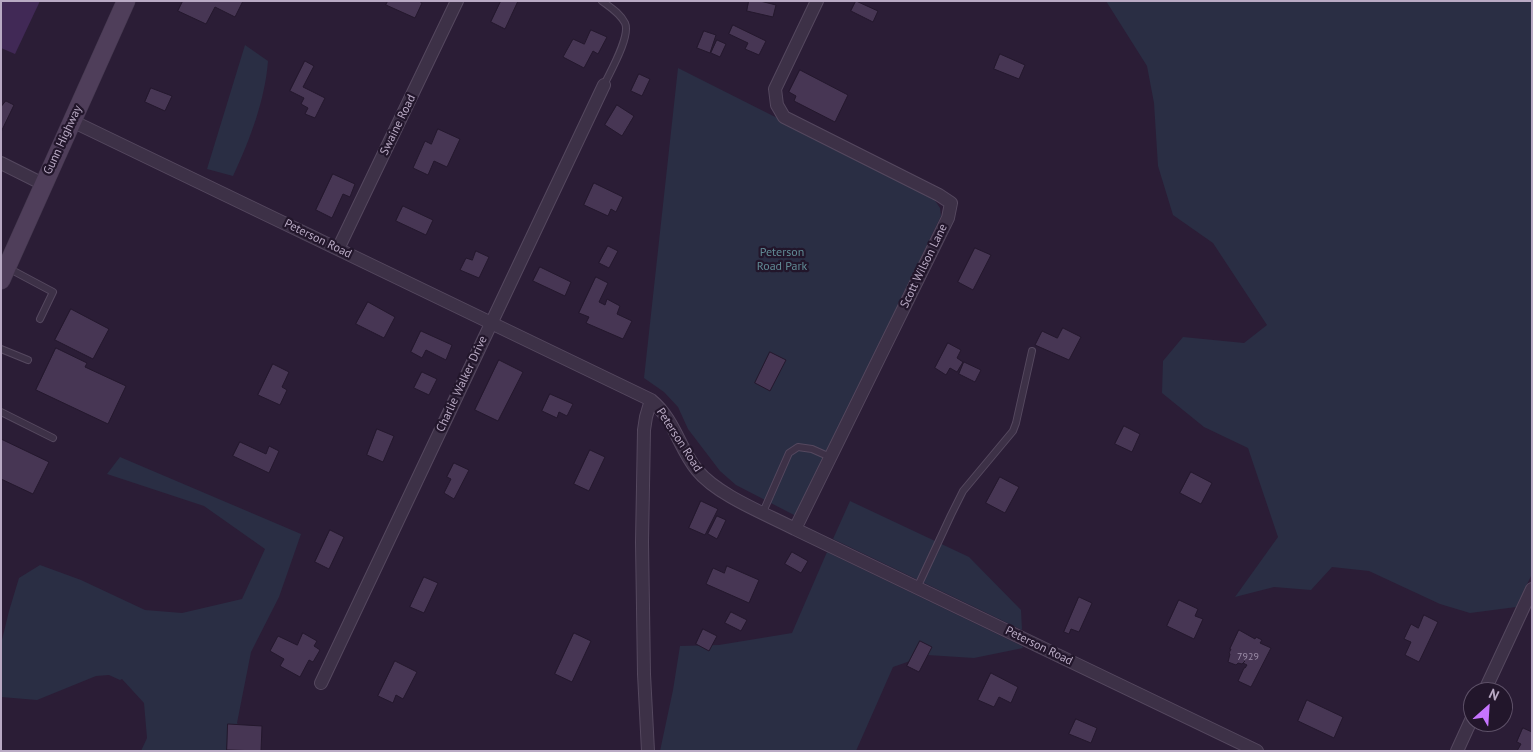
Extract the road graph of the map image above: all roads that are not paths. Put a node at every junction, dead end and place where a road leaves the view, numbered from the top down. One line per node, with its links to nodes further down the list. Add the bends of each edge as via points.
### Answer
1 (126, 1): 6 (main road, Gunn Highway)
2 (458, 1): 9 (street, Swaine Road)
3 (602, 1): 5 (lane, via 626,24 625,36)
4 (817, 1): 19 (street, Scott Wilson Lane, via 775,90 777,105 784,118 951,203 948,218)
5 (604, 85): 12 (street, Charlie Walker Drive)
6 (72, 121): 8 (main road, Gunn Highway); 9 (street, Peterson Road)
7 (1, 163): 8 (street)
8 (43, 184): 10 (main road, Gunn Highway)
9 (338, 249): 12 (street, Peterson Road)
10 (4, 274): 11 (lane, via 54,292)
11 (40, 319)
12 (491, 322): 16 (street, Peterson Road); 25 (street, Charlie Walker Drive)
13 (1, 349): 15 (lane)
14 (1032, 351): 22 (lane, via 1013,431 963,491)
15 (28, 360)
16 (651, 400): 20 (street, Peterson Road, via 665,414 705,479); 27 (street, via 644,430 642,542)
17 (1, 412): 18 (lane)
18 (53, 438)
19 (830, 457): 20 (lane, via 798,447 789,453); 21 (street, Scott Wilson Lane)
20 (763, 512): 21 (street, Peterson Road)
21 (795, 529): 22 (street, Peterson Road)
22 (917, 588): 28 (street, Peterson Road)
23 (1532, 589): 24 (street)
24 (1489, 682)
25 (321, 683)
26 (1466, 732): 29 (street)
27 (648, 751)
28 (1257, 751)
29 (1457, 751)

